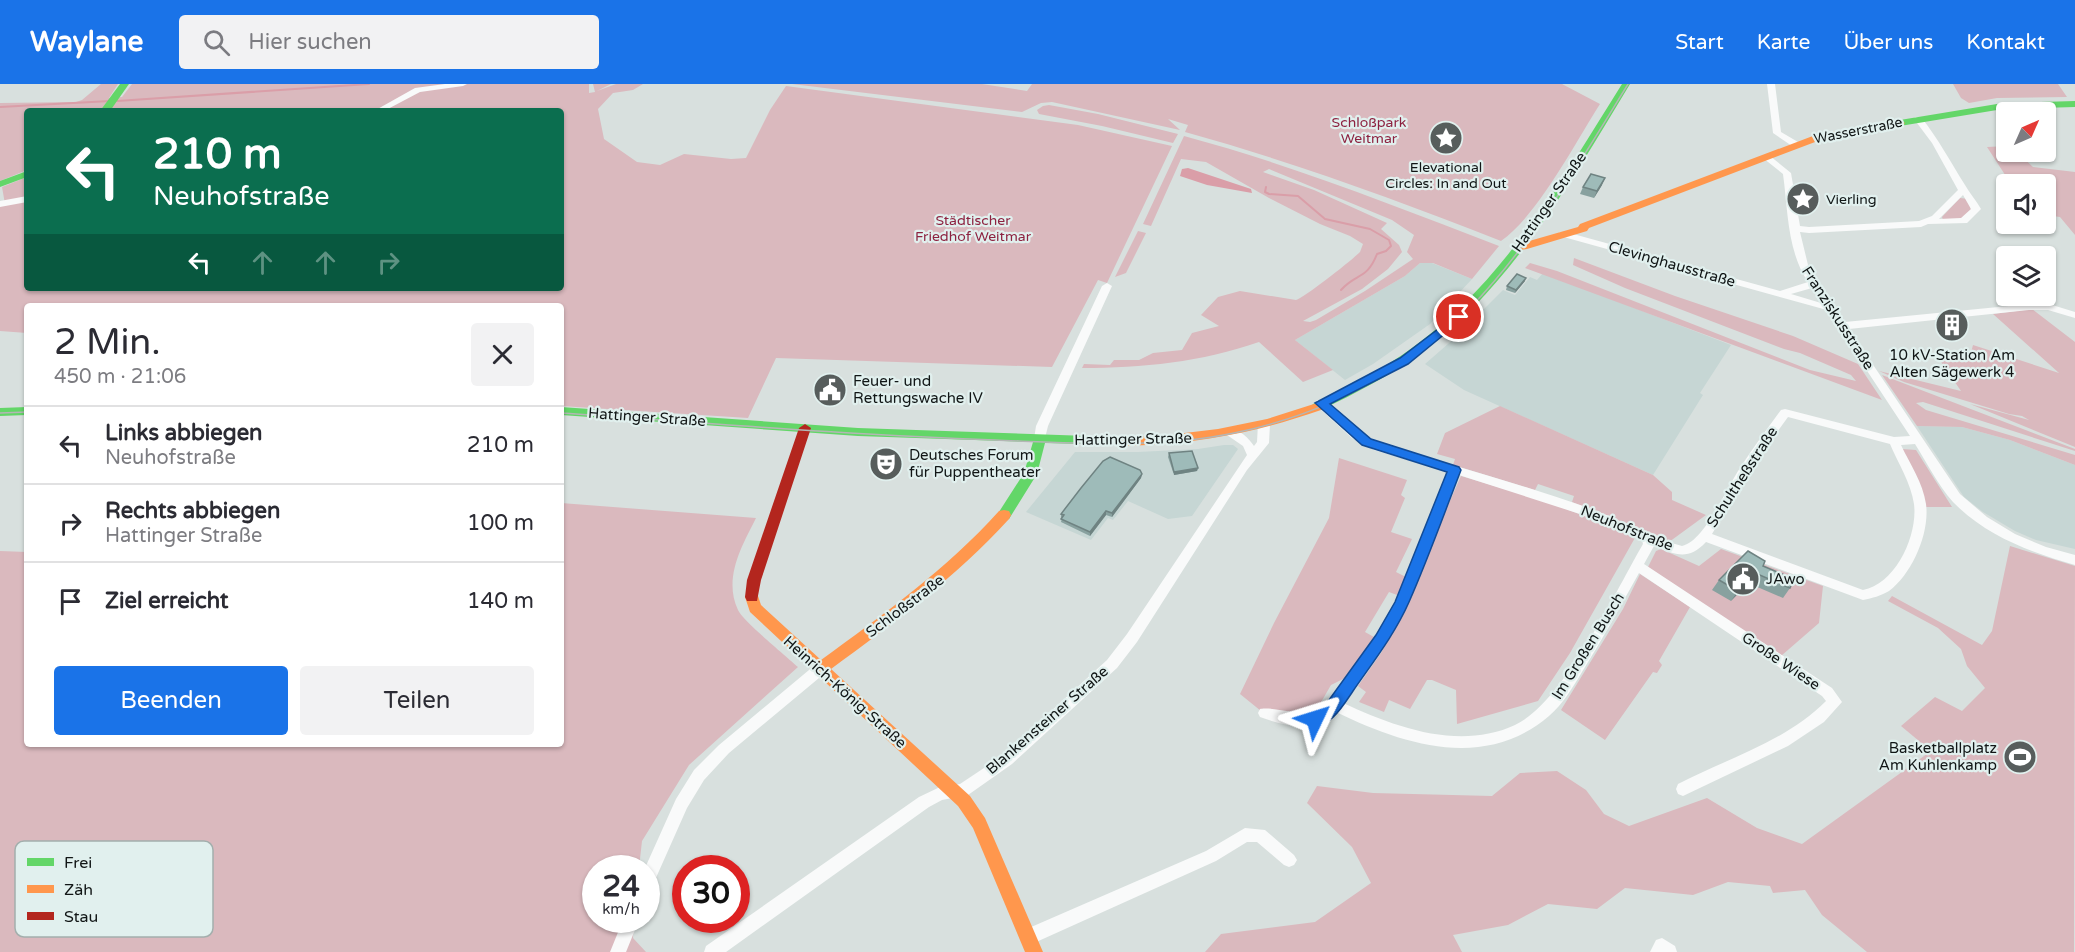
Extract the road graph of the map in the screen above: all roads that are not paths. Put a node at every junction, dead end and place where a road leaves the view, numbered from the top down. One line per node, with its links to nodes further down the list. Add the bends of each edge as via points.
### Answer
1 (125, 84): 6 (main road)
2 (463, 84): 7 (street, via 418,90)
3 (1626, 84): 16 (main road, Hattinger Straße)
4 (1771, 84): 9 (street, via 1777,133)
5 (2075, 104): 8 (main road, Wasserstraße, via 2002,106)
6 (107, 108)
7 (384, 108)
8 (1918, 119): 9 (main road, Wasserstraße); 12 (street)
9 (1795, 144): 10 (main road, Wasserstraße)
10 (1767, 158): 17 (main road, Wasserstraße); 18 (street, Franziskusstraße, via 1786,172)
11 (24, 177): 13 (main road)
12 (1963, 190): 15 (street); 15 (street, via 1976,209 1964,221)
13 (1, 196): 14 (street)
14 (24, 199)
15 (1930, 222): 18 (street)
16 (1537, 223): 17 (main road, Wasserstraße, via 1561,228); 19 (main road); 20 (main road, Hattinger Straße)
17 (1584, 226): 19 (main road, Wasserstraße)
18 (1794, 228): 21 (street, Franziskusstraße, via 1802,264)
19 (1563, 234): 20 (main road, Wasserstraße); 23 (street, Clevinghausstraße)
20 (1519, 247): 27 (main road, Hattinger Straße, via 1459,317 1420,350 1389,370)
21 (1814, 284): 23 (street); 24 (street, Franziskusstraße)
22 (1107, 286): 34 (street, Schloßstraße, via 1042,426)
23 (1781, 294): 24 (street, Clevinghausstraße)
24 (1829, 308): 26 (street, Franziskusstraße)
25 (2075, 315): 26 (street, via 2049,307 2029,307)
26 (1842, 326): 35 (street, Franziskusstraße)
27 (1321, 403): 31 (main road, Hattinger Straße); 38 (street, Neuhofstraße, via 1366,442)
28 (24, 411): 30 (main road)
29 (564, 411): 32 (main road, Hattinger Straße)
30 (0, 412)
31 (1264, 424): 33 (main road, Hattinger Straße); 37 (street, Blankensteiner Straße, via 1263,442)
32 (806, 428): 34 (main road, Hattinger Straße, via 954,438); 43 (main road, Heinrich-König-Straße, via 760,560 752,598 762,617)
33 (1231, 432): 34 (main road, Hattinger Straße, via 1163,440); 37 (street, via 1247,444)
34 (1040, 439): 43 (main road, Schloßstraße, via 1035,461 1018,496 987,537 926,591)
35 (1918, 440): 36 (street, Schultheßstraße); 41 (street, Franziskusstraße, via 1956,497 1981,521 2021,544)
36 (1894, 441): 39 (street, Schultheßstraße, via 1785,413); 39 (street, via 1921,508 1909,556 1879,593 1863,595)
37 (1252, 454): 47 (street, Blankensteiner Straße, via 1112,664 1007,759)
38 (1455, 470): 40 (street, Neuhofstraße, via 1573,506); 44 (street, via 1401,602 1381,639)
39 (1703, 536): 40 (street, Neuhofstraße, via 1686,551)
40 (1648, 539): 42 (street, Im Großen Busch)
41 (2075, 560)
42 (1636, 566): 44 (street, Im Großen Busch, via 1568,682 1544,712 1514,731 1472,742 1429,740 1388,729); 46 (street, Große Wiese, via 1817,686 1835,702 1785,740)
43 (820, 669): 47 (main road, Heinrich-König-Straße); 48 (street, Schloßstraße, via 724,749 699,775 681,804)
44 (1334, 705): 45 (street, via 1315,719)
45 (1265, 713)
46 (1683, 789)
47 (955, 792): 51 (main road, Heinrich-König-Straße, via 979,823); 53 (street, Blankensteiner Straße, via 924,802)
48 (659, 855)
49 (1289, 860): 51 (street, via 1260,835 1245,835 1212,856)
50 (626, 933): 52 (street)
51 (1028, 937): 54 (main road, Heinrich-König-Straße)
52 (618, 952)
53 (712, 952)
54 (1034, 952)
55 (1659, 952): 56 (street, via 1662,946)
56 (1669, 952)

